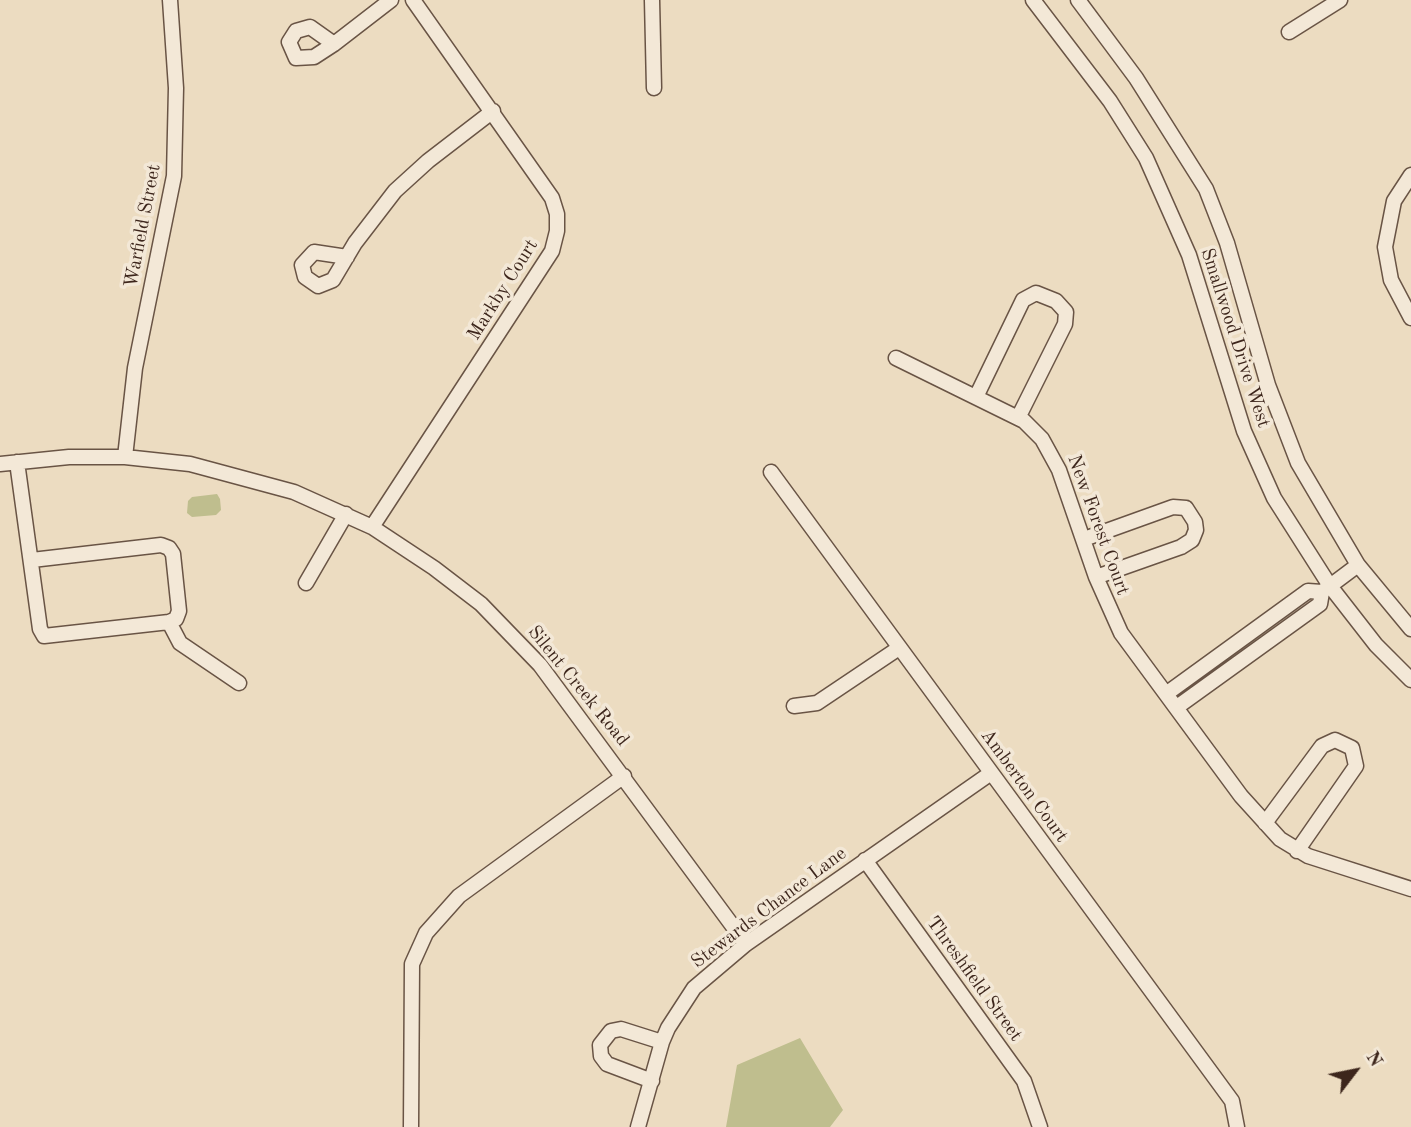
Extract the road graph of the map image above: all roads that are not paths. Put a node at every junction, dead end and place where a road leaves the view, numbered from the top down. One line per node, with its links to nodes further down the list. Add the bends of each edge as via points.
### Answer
1 (170, 0): 18 (street, Warfield Street, via 176,88 174,176 135,368)
2 (391, 0): 9 (street)
3 (412, 0): 11 (street, Markby Court)
4 (652, 0): 10 (street)
5 (1033, 0): 29 (street, Smallwood Drive West, via 1110,101 1146,158 1189,255 1244,431 1274,498)
6 (1078, 0): 26 (street, Smallwood Drive West, via 1136,78 1206,189 1283,428 1313,492)
7 (1340, 0): 8 (street)
8 (1289, 32)
9 (334, 44)
10 (654, 88)
11 (493, 111): 13 (street, via 395,191); 23 (street, Markby Court, via 552,198 557,214 552,251)
12 (1411, 175): 14 (street, via 1394,201 1385,247 1391,280)
13 (347, 257)
14 (1411, 318)
15 (896, 358): 16 (street, New Forest Court)
16 (976, 397): 17 (street, New Forest Court); 17 (street, via 1023,300 1036,293 1056,301 1066,312 1065,324)
17 (1018, 418): 24 (street, New Forest Court, via 1051,453)
18 (125, 457): 19 (street, Silent Creek Road); 22 (street, Silent Creek Road, via 190,464 254,479)
19 (17, 462): 20 (street, Silent Creek Road); 25 (street)
20 (0, 464)
21 (771, 472): 32 (street, Amberton Court)
22 (346, 514): 23 (street, Silent Creek Road); 28 (street)
23 (372, 527): 39 (street, Silent Creek Road, via 434,568 512,634)
24 (1084, 539): 27 (street, New Forest Court); 27 (street, via 1173,508 1186,508 1195,522 1192,540 1181,547)
25 (32, 560): 30 (street, via 44,636); 30 (street, via 161,545 169,548 179,611)
26 (1358, 565): 29 (street); 31 (street, Smallwood Drive West)
27 (1096, 577): 35 (street, New Forest Court, via 1121,633)
28 (306, 583)
29 (1326, 589): 33 (street, Smallwood Drive West); 35 (street, via 1308,591); 37 (street, via 1320,604)
30 (169, 622): 34 (street, via 180,643)
31 (1411, 629)
32 (899, 648): 36 (street, via 817,703); 38 (street, Amberton Court)
33 (1411, 680)
34 (239, 683)
35 (1166, 694): 37 (street, New Forest Court)
36 (794, 706)
37 (1177, 707): 40 (street, New Forest Court)
38 (991, 773): 42 (street, Stewards Chance Lane); 50 (street, Amberton Court, via 1232,1101)
39 (624, 776): 44 (street, Silent Creek Road); 47 (street, via 459,896 426,933 412,964)
40 (1265, 823): 41 (street, New Forest Court); 41 (street, via 1322,746 1335,740 1352,748 1356,766)
41 (1297, 851): 43 (street, New Forest Court)
42 (865, 860): 44 (street, Stewards Chance Lane); 49 (street, Threshfield Street, via 1024,1081)
43 (1411, 889)
44 (746, 944): 45 (street, Stewards Chance Lane, via 694,988)
45 (662, 1042): 46 (street, Stewards Chance Lane); 46 (street, via 621,1029 604,1037 600,1045 607,1064)
46 (652, 1081): 48 (street, Stewards Chance Lane)
47 (411, 1127)
48 (638, 1127)
49 (1040, 1127)
50 (1237, 1127)

